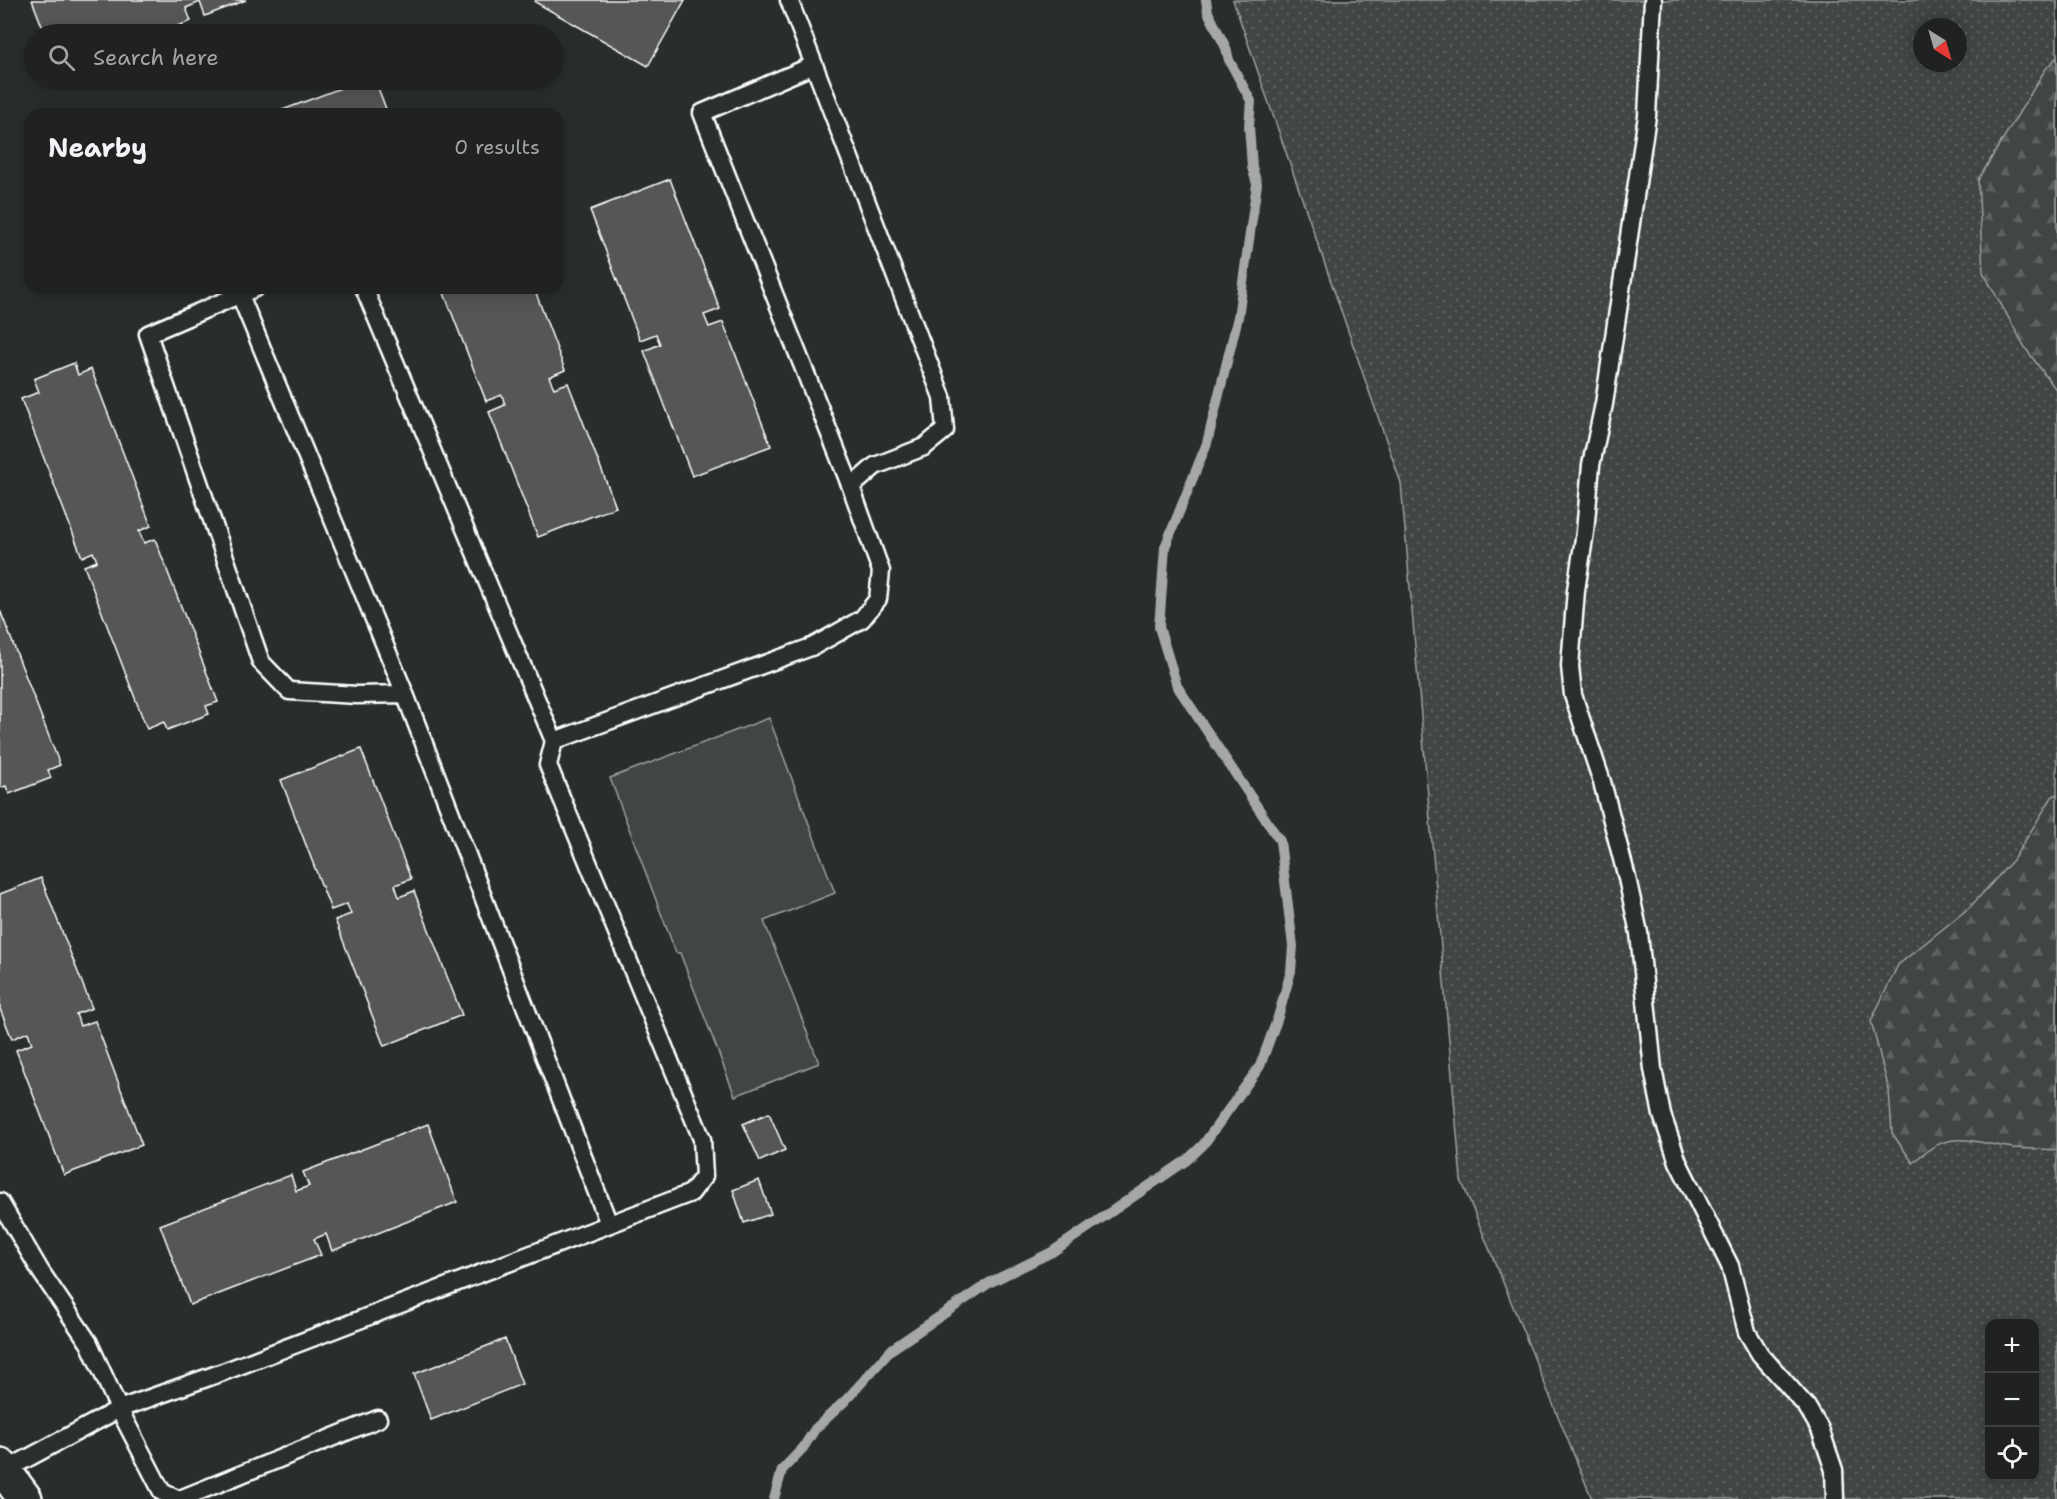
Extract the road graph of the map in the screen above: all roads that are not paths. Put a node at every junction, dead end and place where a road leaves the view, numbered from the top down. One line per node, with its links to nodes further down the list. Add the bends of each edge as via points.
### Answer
1 (789, 0): 3 (lane)
2 (1653, 0): 17 (lane, via 1647,116 1592,465 1576,590 1572,685 1602,782 1637,922 1653,1069 1662,1115 1678,1162 1730,1266 1747,1332 1820,1429 1834,1470)
3 (814, 64): 7 (lane, via 942,397 945,430 924,447 875,466); 7 (lane, via 702,113)
4 (241, 294): 8 (lane, via 148,334 261,662 289,691)
5 (249, 294): 8 (lane)
6 (367, 294): 9 (lane)
7 (851, 487): 9 (lane, via 881,571 878,599 862,619 814,646)
8 (405, 694): 11 (lane)
9 (554, 741): 11 (lane, via 548,765 702,1139 704,1176 691,1193)
10 (0, 1202): 12 (lane, via 89,1343)
11 (609, 1224): 12 (lane)
12 (119, 1409): 14 (lane); 16 (lane, via 162,1492)
13 (378, 1419): 16 (lane)
14 (2, 1468): 15 (street)
15 (25, 1499)
16 (179, 1499)
17 (1835, 1499)

